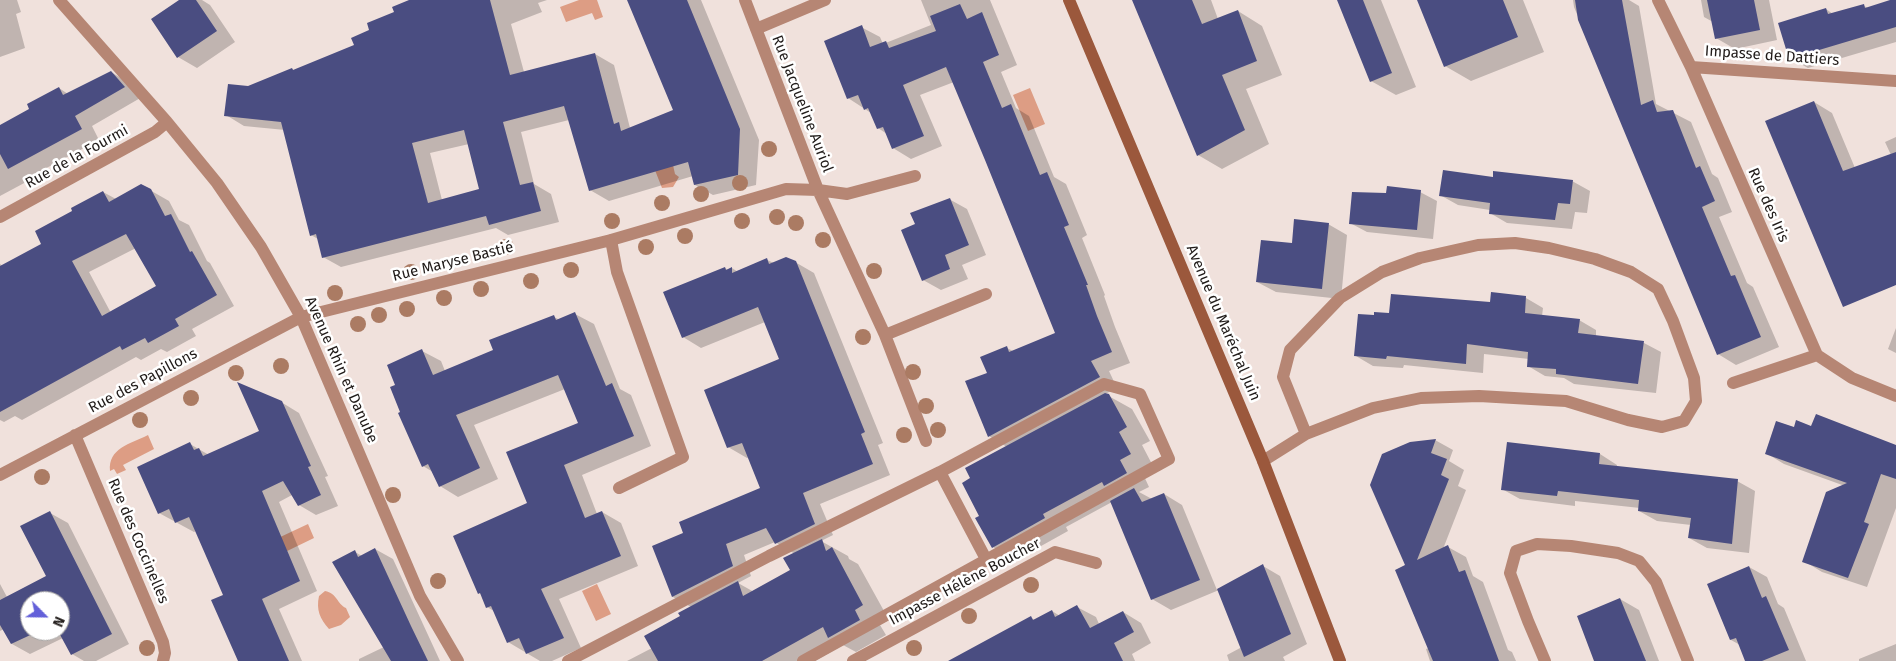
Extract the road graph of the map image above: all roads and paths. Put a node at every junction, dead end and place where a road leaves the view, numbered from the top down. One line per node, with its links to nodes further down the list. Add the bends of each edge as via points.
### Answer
1 (60, 0): 9 (street, Avenue Rhin et Danube)
2 (745, 0): 6 (street, Rue Jacqueline Auriol)
3 (825, 0): 6 (street, Rue Jacqueline Auriol)
4 (1069, 0): 23 (main road, Avenue du Maréchal Juin)
5 (1658, 0): 7 (street, Impasse de Dattiers)
6 (756, 29): 11 (street, Rue Jacqueline Auriol)
7 (1691, 67): 8 (street, Impasse de Dattiers); 17 (street, Rue des Iris)
8 (1896, 81)
9 (168, 122): 12 (street, Rue de la Fourmi); 15 (street, Avenue Rhin et Danube, via 217,183 261,247)
10 (915, 176): 11 (street, Rue Jacqueline Auriol, via 847,194)
11 (818, 190): 13 (street, Rue Maryse Bastié, via 786,189); 16 (street, Rue Jacqueline Auriol)
12 (0, 217)
13 (611, 240): 15 (street, Rue Maryse Bastié); 26 (street, via 617,272 683,457)
14 (986, 294): 16 (street)
15 (301, 316): 21 (street, Rue des Papillons); 30 (street, Avenue Rhin et Danube, via 420,596)
16 (884, 334): 22 (street, Rue Jacqueline Auriol)
17 (1817, 355): 18 (street); 19 (street, via 1852,378)
18 (1733, 383)
19 (1896, 396)
20 (1306, 434): 20 (street, via 1373,408 1421,398 1479,396 1566,401 1662,427 1684,421 1696,401 1694,378 1658,289 1631,272 1549,248 1515,243 1478,245 1420,258 1382,272 1340,298 1290,350 1283,377); 23 (street)
21 (75, 435): 25 (street, Rue des Papillons); 29 (street, Rue des Coccinelles, via 163,642)
22 (926, 441)
23 (1263, 461): 34 (main road, Avenue du Maréchal Juin)
24 (940, 472): 27 (street); 27 (street, via 1104,384 1140,394 1169,459); 31 (street, via 769,556)
25 (0, 475)
26 (619, 488)
27 (986, 561): 32 (street)
28 (1096, 563): 33 (street, Impasse Hélène Boucher, via 1055,552)
29 (163, 661)
30 (458, 661)
31 (568, 661)
32 (803, 661)
33 (853, 661)
34 (1340, 661)
35 (1545, 661): 36 (street, via 1510,573 1516,551 1537,544 1618,552 1639,561 1656,582)
36 (1688, 661)

